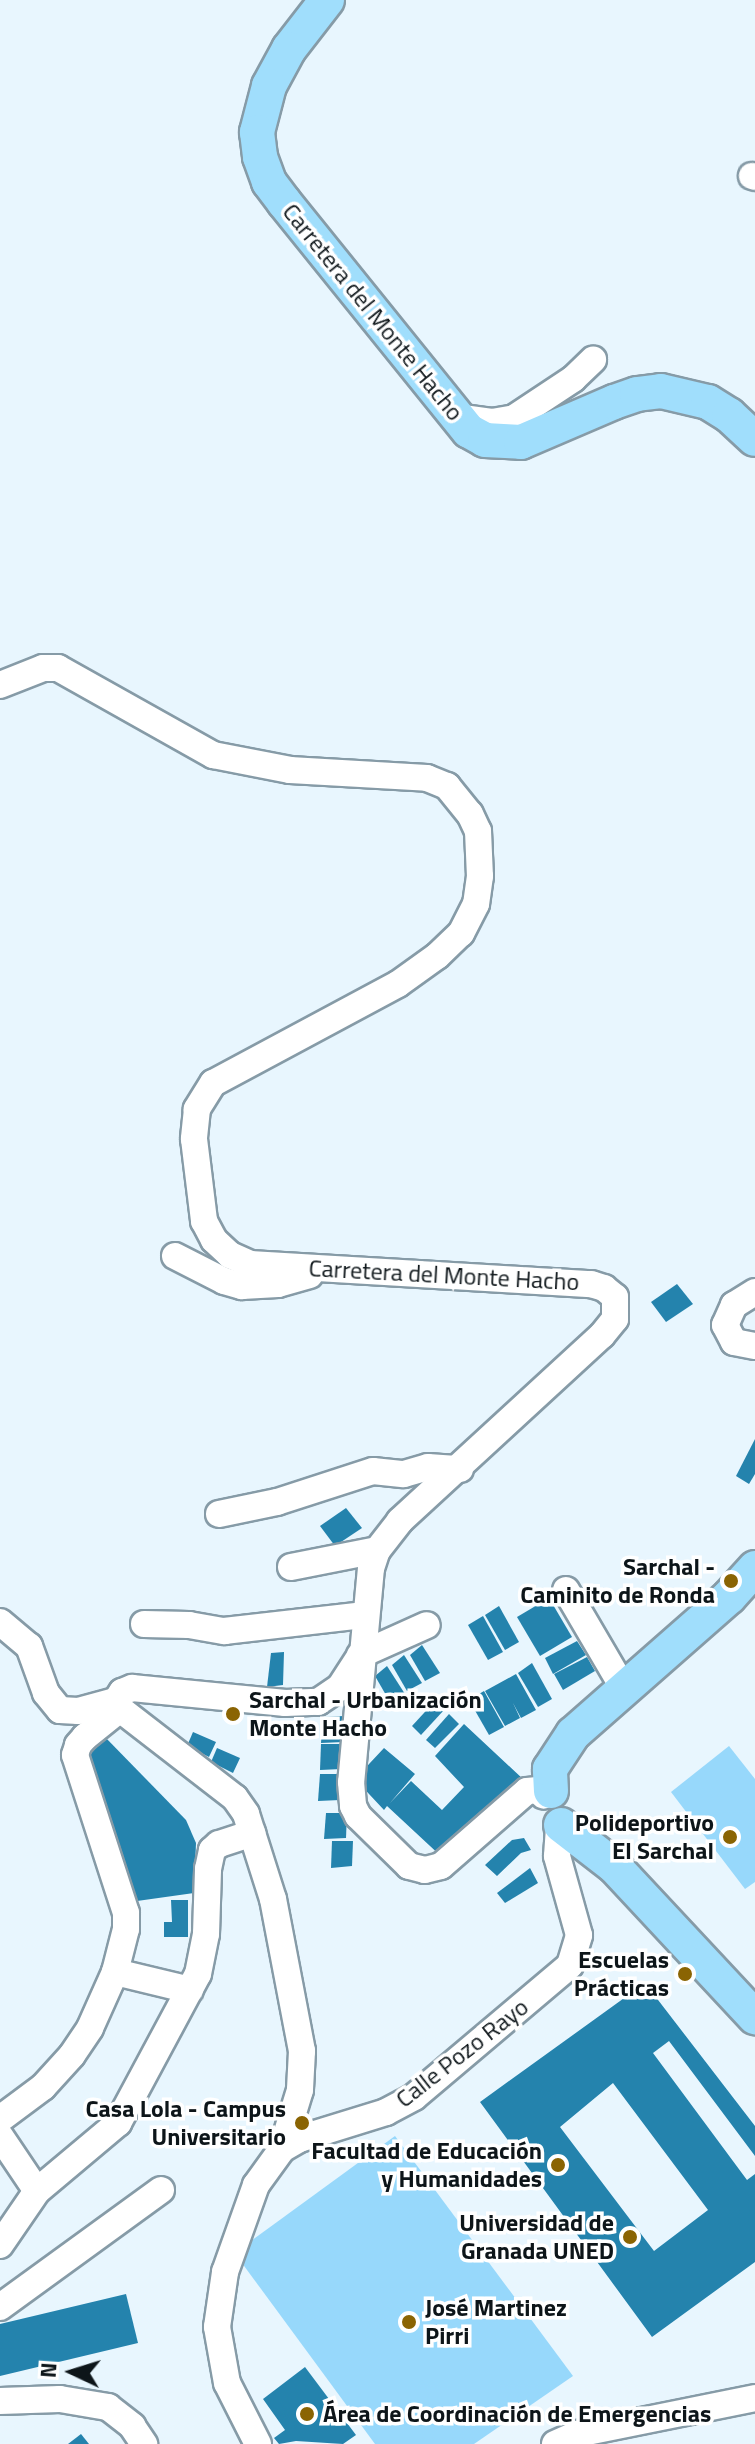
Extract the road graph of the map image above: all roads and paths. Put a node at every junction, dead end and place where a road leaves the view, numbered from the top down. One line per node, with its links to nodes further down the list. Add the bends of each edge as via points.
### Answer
1 (327, 0): 3 (main road, Carretera del Monte Hacho, via 289,49 269,86 257,132 260,157 284,202)
2 (593, 360): 3 (street, via 514,418 492,422)
3 (457, 417): 4 (main road, Carretera del Monte Hacho, via 485,440 521,442 614,402 661,391 708,402)
4 (755, 439)
5 (0, 685): 7 (street, Carretera del Monte Hacho, via 43,668 65,670 213,755 290,770 427,778 447,786 470,814 478,831 480,876 476,904 461,933 398,984 213,1083 197,1109 199,1200 214,1240 250,1264)
6 (175, 1256): 7 (street, via 242,1286 278,1284)
7 (329, 1269): 10 (street, Carretera del Monte Hacho, via 591,1284 615,1297 615,1319 602,1335)
8 (755, 1292): 9 (street, via 734,1305 725,1325 734,1342)
9 (755, 1346)
10 (460, 1469): 11 (street, via 373,1471 277,1502); 12 (street, Carretera del Monte Hacho, via 400,1521)
11 (219, 1514)
12 (377, 1550): 13 (street); 16 (street, Carretera del Monte Hacho)
13 (291, 1567)
14 (754, 1569): 21 (main road, via 729,1597)
15 (566, 1590): 21 (street)
16 (365, 1615): 18 (street, via 224,1631); 20 (street, Carretera del Monte Hacho)
17 (0, 1622): 23 (street, via 29,1646 52,1705 69,1712)
18 (144, 1624)
19 (427, 1625): 20 (street)
20 (360, 1655): 22 (street, Carretera del Monte Hacho, via 340,1687); 24 (street)
21 (623, 1687): 25 (main road, via 584,1724)
22 (325, 1699): 23 (street, via 285,1703 132,1688 122,1692); 24 (street, via 350,1702)
23 (118, 1705): 26 (street, via 235,1798); 27 (street, via 78,1745 75,1755 126,1913)
24 (356, 1713): 25 (street, via 353,1806 409,1866 441,1866 527,1791 538,1790)
25 (560, 1806): 29 (main road); 32 (street, Calle Pozo Rayo, via 559,1865 579,1935 570,1965 401,2105 316,2132)
26 (252, 1833): 28 (street, via 219,1844 208,1859 206,1934); 32 (street, via 273,1899 302,2051 300,2090)
27 (115, 1972): 28 (street); 30 (street, via 72,2055 43,2087)
28 (190, 1990): 34 (street, via 118,2123)
29 (755, 2017)
30 (0, 2119)
31 (0, 2136): 34 (street)
32 (282, 2149): 41 (street, Calle Pozo Rayo, via 247,2205 225,2272 217,2327 227,2383)
33 (161, 2190): 36 (street)
34 (37, 2191): 35 (street)
35 (0, 2245)
36 (0, 2307)
37 (755, 2398): 39 (street)
38 (0, 2401): 40 (street, via 60,2399 108,2407)
39 (569, 2441)
40 (144, 2444)
41 (258, 2444)

